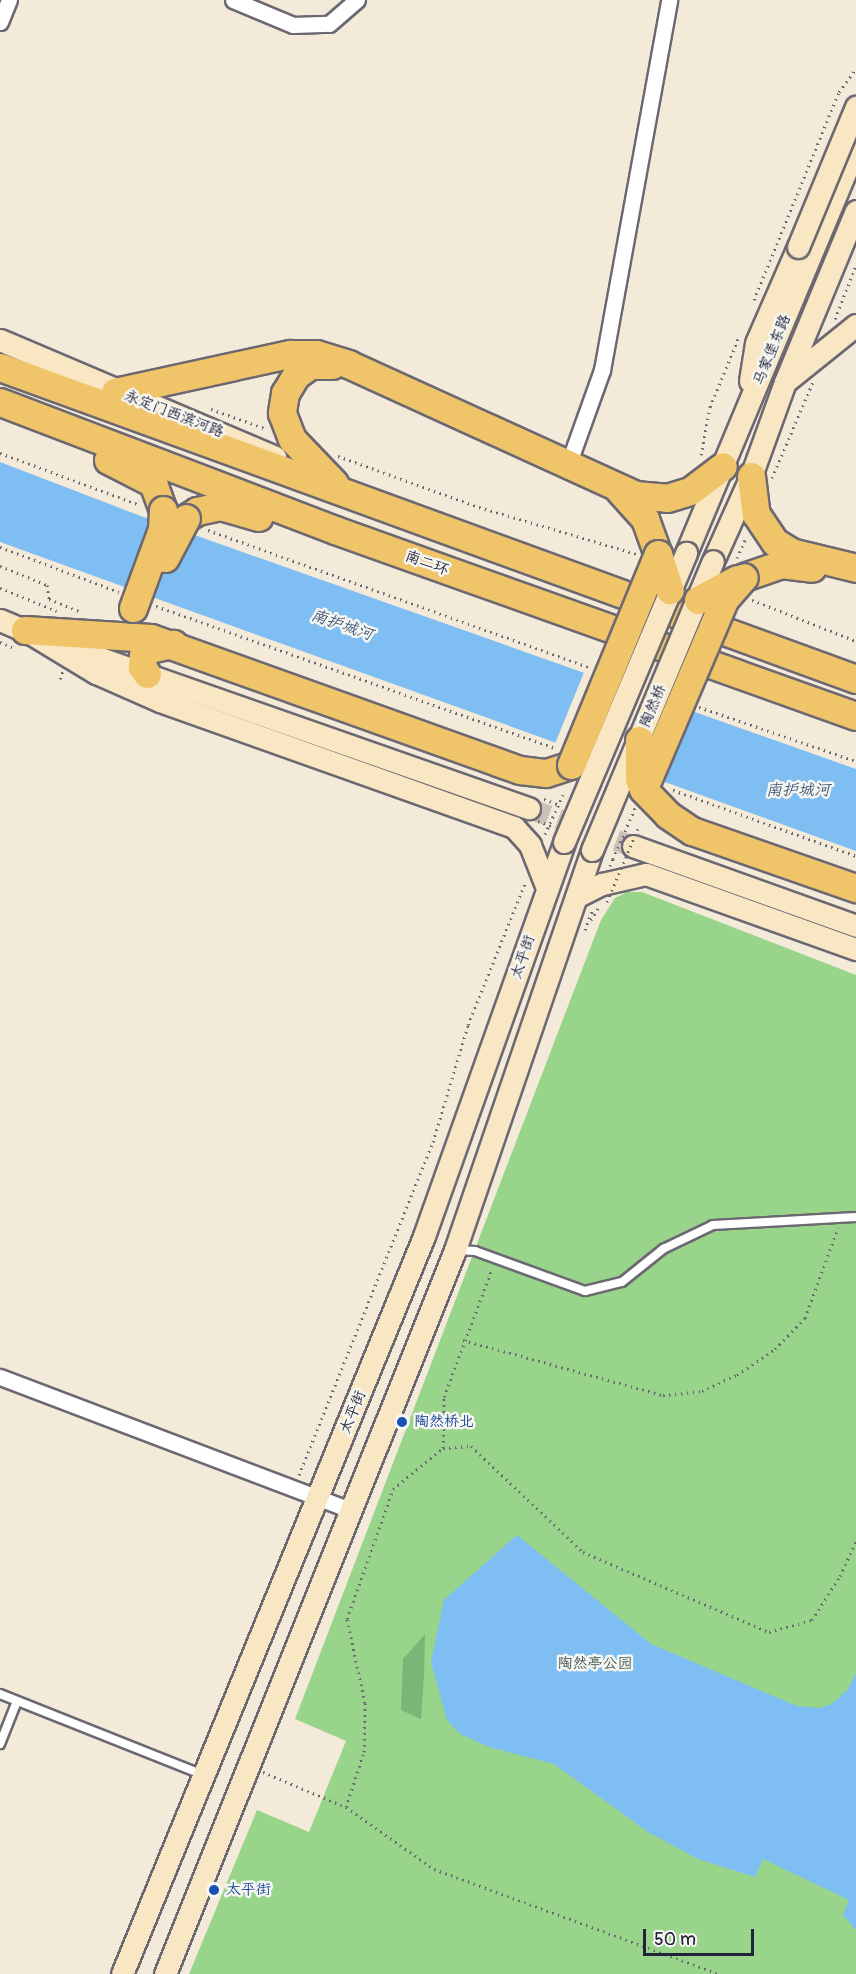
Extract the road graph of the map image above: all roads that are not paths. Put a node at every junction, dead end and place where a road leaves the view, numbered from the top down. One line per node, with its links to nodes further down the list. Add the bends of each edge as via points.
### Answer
1 (9, 0): 5 (street)
2 (233, 0): 3 (street, via 292,25 328,24)
3 (357, 0)
4 (669, 0): 18 (street, via 602,370)
5 (0, 22)
6 (856, 107): 17 (main road, bridge, via 756,343)
7 (856, 147): 17 (main road, 马家堡东路)
8 (856, 211): 13 (main road, 马家堡东路)
9 (856, 325): 13 (main road)
10 (0, 340): 14 (main road, 永定门西滨河路)
11 (348, 364): 14 (highway, via 316,354 290,354); 18 (highway); 22 (highway, via 310,365 296,375 285,393 282,413 292,439)
12 (0, 367): 22 (highway)
13 (785, 382): 20 (main road, 马家堡东路)
14 (115, 392): 22 (main road, 永定门西滨河路, via 247,442)
15 (0, 402): 16 (highway, 南二环)
16 (28, 412): 23 (highway, via 61,442 128,468 153,483); 24 (highway, 南二环)
17 (745, 416): 19 (main road, 马家堡东路)
18 (568, 465): 21 (highway)
19 (723, 466): 21 (highway, via 694,489 667,498); 25 (main road, 马家堡东路)
20 (761, 480): 27 (main road, 马家堡东路); 28 (highway, via 756,514 775,542 791,552)
21 (619, 490): 26 (highway, via 645,519)
22 (346, 493): 40 (highway)
23 (172, 515): 24 (highway, via 220,506 293,529); 33 (highway, bridge, via 175,534)
24 (335, 530): 41 (highway, 南二环)
25 (686, 553): 31 (main road, 陶然桥, bridge)
26 (648, 555): 31 (highway, bridge); 44 (highway, bridge)
27 (713, 561): 32 (main road, 陶然桥, bridge)
28 (856, 568)
29 (743, 578): 30 (highway, via 781,564); 32 (highway, bridge); 45 (highway, bridge, via 724,600)
30 (856, 579)
31 (670, 590): 43 (main road, 陶然桥, bridge)
32 (698, 600): 42 (main road, 陶然桥, bridge)
33 (140, 605): 36 (highway, via 113,628); 37 (highway); 38 (highway, via 157,633)
34 (0, 620): 35 (main road)
35 (25, 630): 36 (highway); 50 (main road, via 96,673 160,701 514,827 530,845)
36 (88, 635): 37 (highway); 39 (main road)
37 (123, 638): 38 (highway, via 151,638)
38 (172, 644): 39 (highway, via 148,649 143,655 142,667); 44 (highway, via 520,770 546,773)
39 (147, 675): 46 (main road)
40 (856, 680)
41 (856, 716)
42 (639, 740): 45 (highway, bridge, via 639,779); 49 (main road, 陶然桥, bridge)
43 (602, 747): 44 (highway); 48 (main road, 陶然桥, bridge)
44 (565, 757)
45 (656, 789): 51 (highway, bridge, via 668,815 692,831)
46 (529, 808)
47 (636, 836): 53 (main road)
48 (564, 842): 50 (main road, 太平街)
49 (592, 850): 52 (main road, 太平街)
50 (547, 888): 58 (main road, 太平街, via 424,1236)
51 (856, 888)
52 (576, 897): 54 (main road, via 602,884 646,874); 56 (main road, 太平街)
53 (856, 926)
54 (856, 949)
55 (856, 1217): 56 (lane, via 713,1225 663,1248 622,1282 585,1291 496,1259)
56 (455, 1250): 59 (main road, 太平街)
57 (0, 1377): 58 (street)
58 (319, 1497): 59 (street); 63 (main road, 太平街)
59 (351, 1510): 65 (main road, 太平街)
60 (0, 1694): 61 (lane)
61 (17, 1701): 62 (lane); 63 (lane)
62 (0, 1744)
63 (202, 1775): 64 (main road, 太平街)
64 (122, 1974)
65 (165, 1974)

